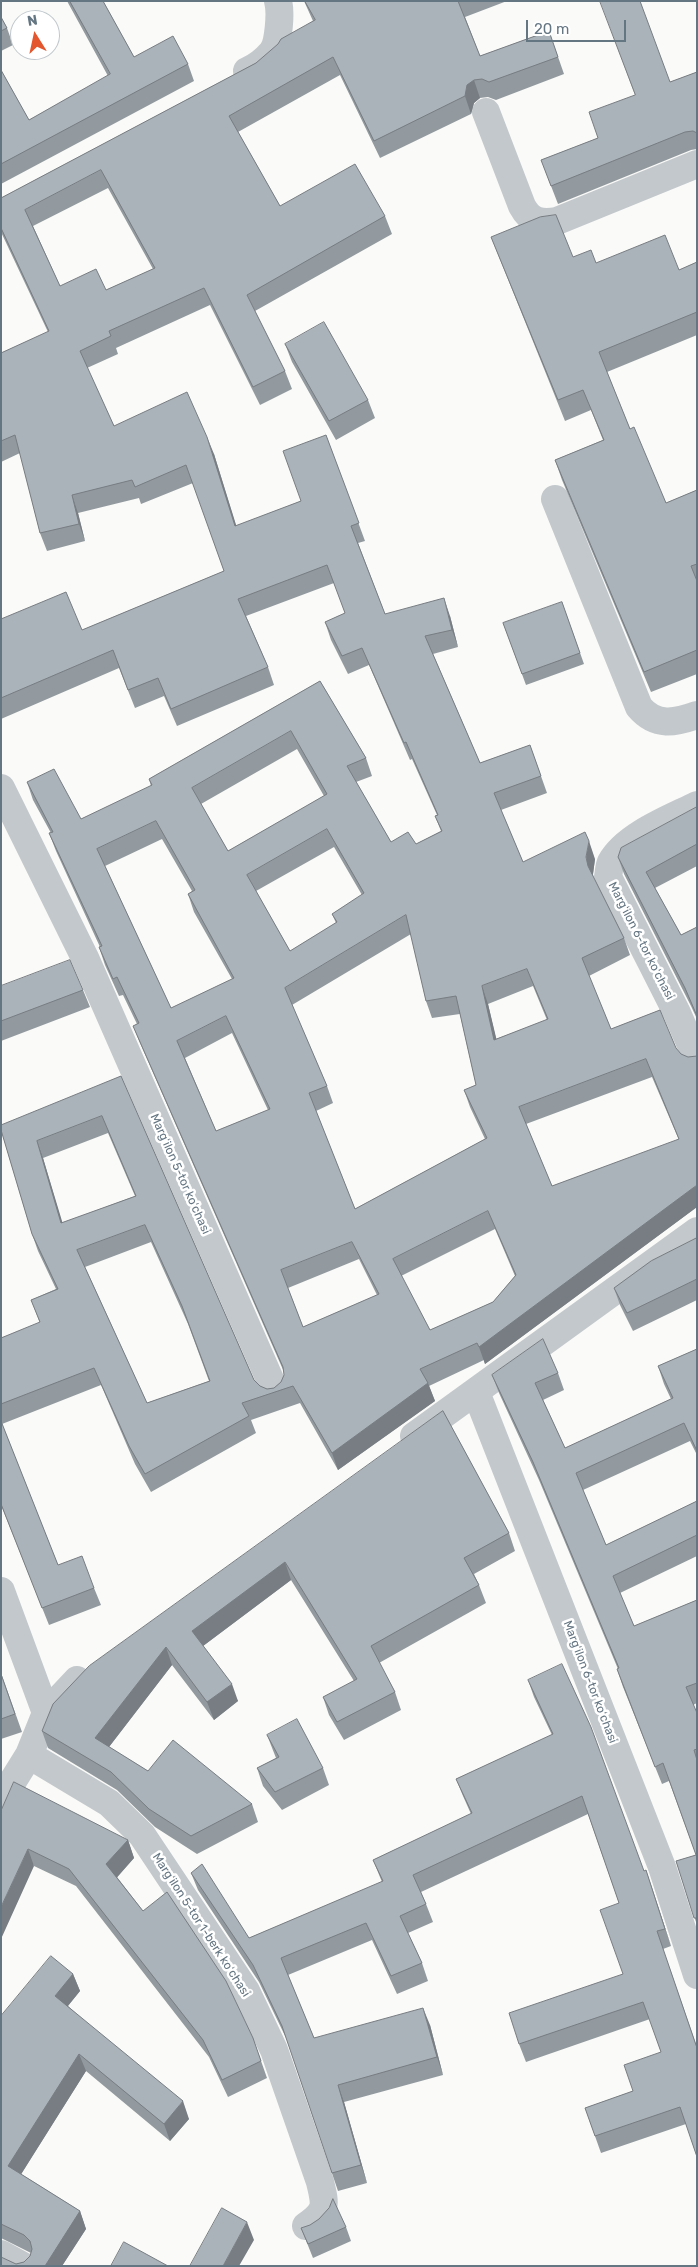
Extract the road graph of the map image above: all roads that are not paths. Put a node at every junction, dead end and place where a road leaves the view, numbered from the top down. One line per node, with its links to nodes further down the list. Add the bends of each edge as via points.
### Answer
1 (278, 1): 2 (street, via 280,9 274,50 255,67)
2 (229, 81)
3 (486, 112): 4 (street, via 522,206 527,215 539,222 557,221)
4 (697, 164)
5 (555, 499): 6 (street, via 639,708 661,722)
6 (697, 715)
7 (1, 788): 9 (street, Margʻilon 5-tor koʻchasi)
8 (697, 805): 11 (street, Margʻilon 6-tor koʻchasi, via 643,833 622,848 611,862 608,877)
9 (85, 958): 10 (street); 13 (street, Margʻilon 5-tor koʻchasi)
10 (57, 968)
11 (697, 1059)
12 (697, 1231): 14 (street)
13 (275, 1391)
14 (476, 1392): 15 (street); 21 (street, Margʻilon 6-tor koʻchasi, via 662,1867)
15 (396, 1449)
16 (1, 1591): 18 (street)
17 (93, 1666): 18 (street)
18 (46, 1713): 19 (street)
19 (29, 1755): 20 (street); 22 (street, Margʻilon 5-tor 1-berk koʻchasi, via 109,1803 142,1835 246,1991 274,2050 320,2182 325,2202 318,2218)
20 (1, 1800)
21 (697, 1975)
22 (306, 2226)
23 (1, 2254): 24 (street)
24 (23, 2266)

